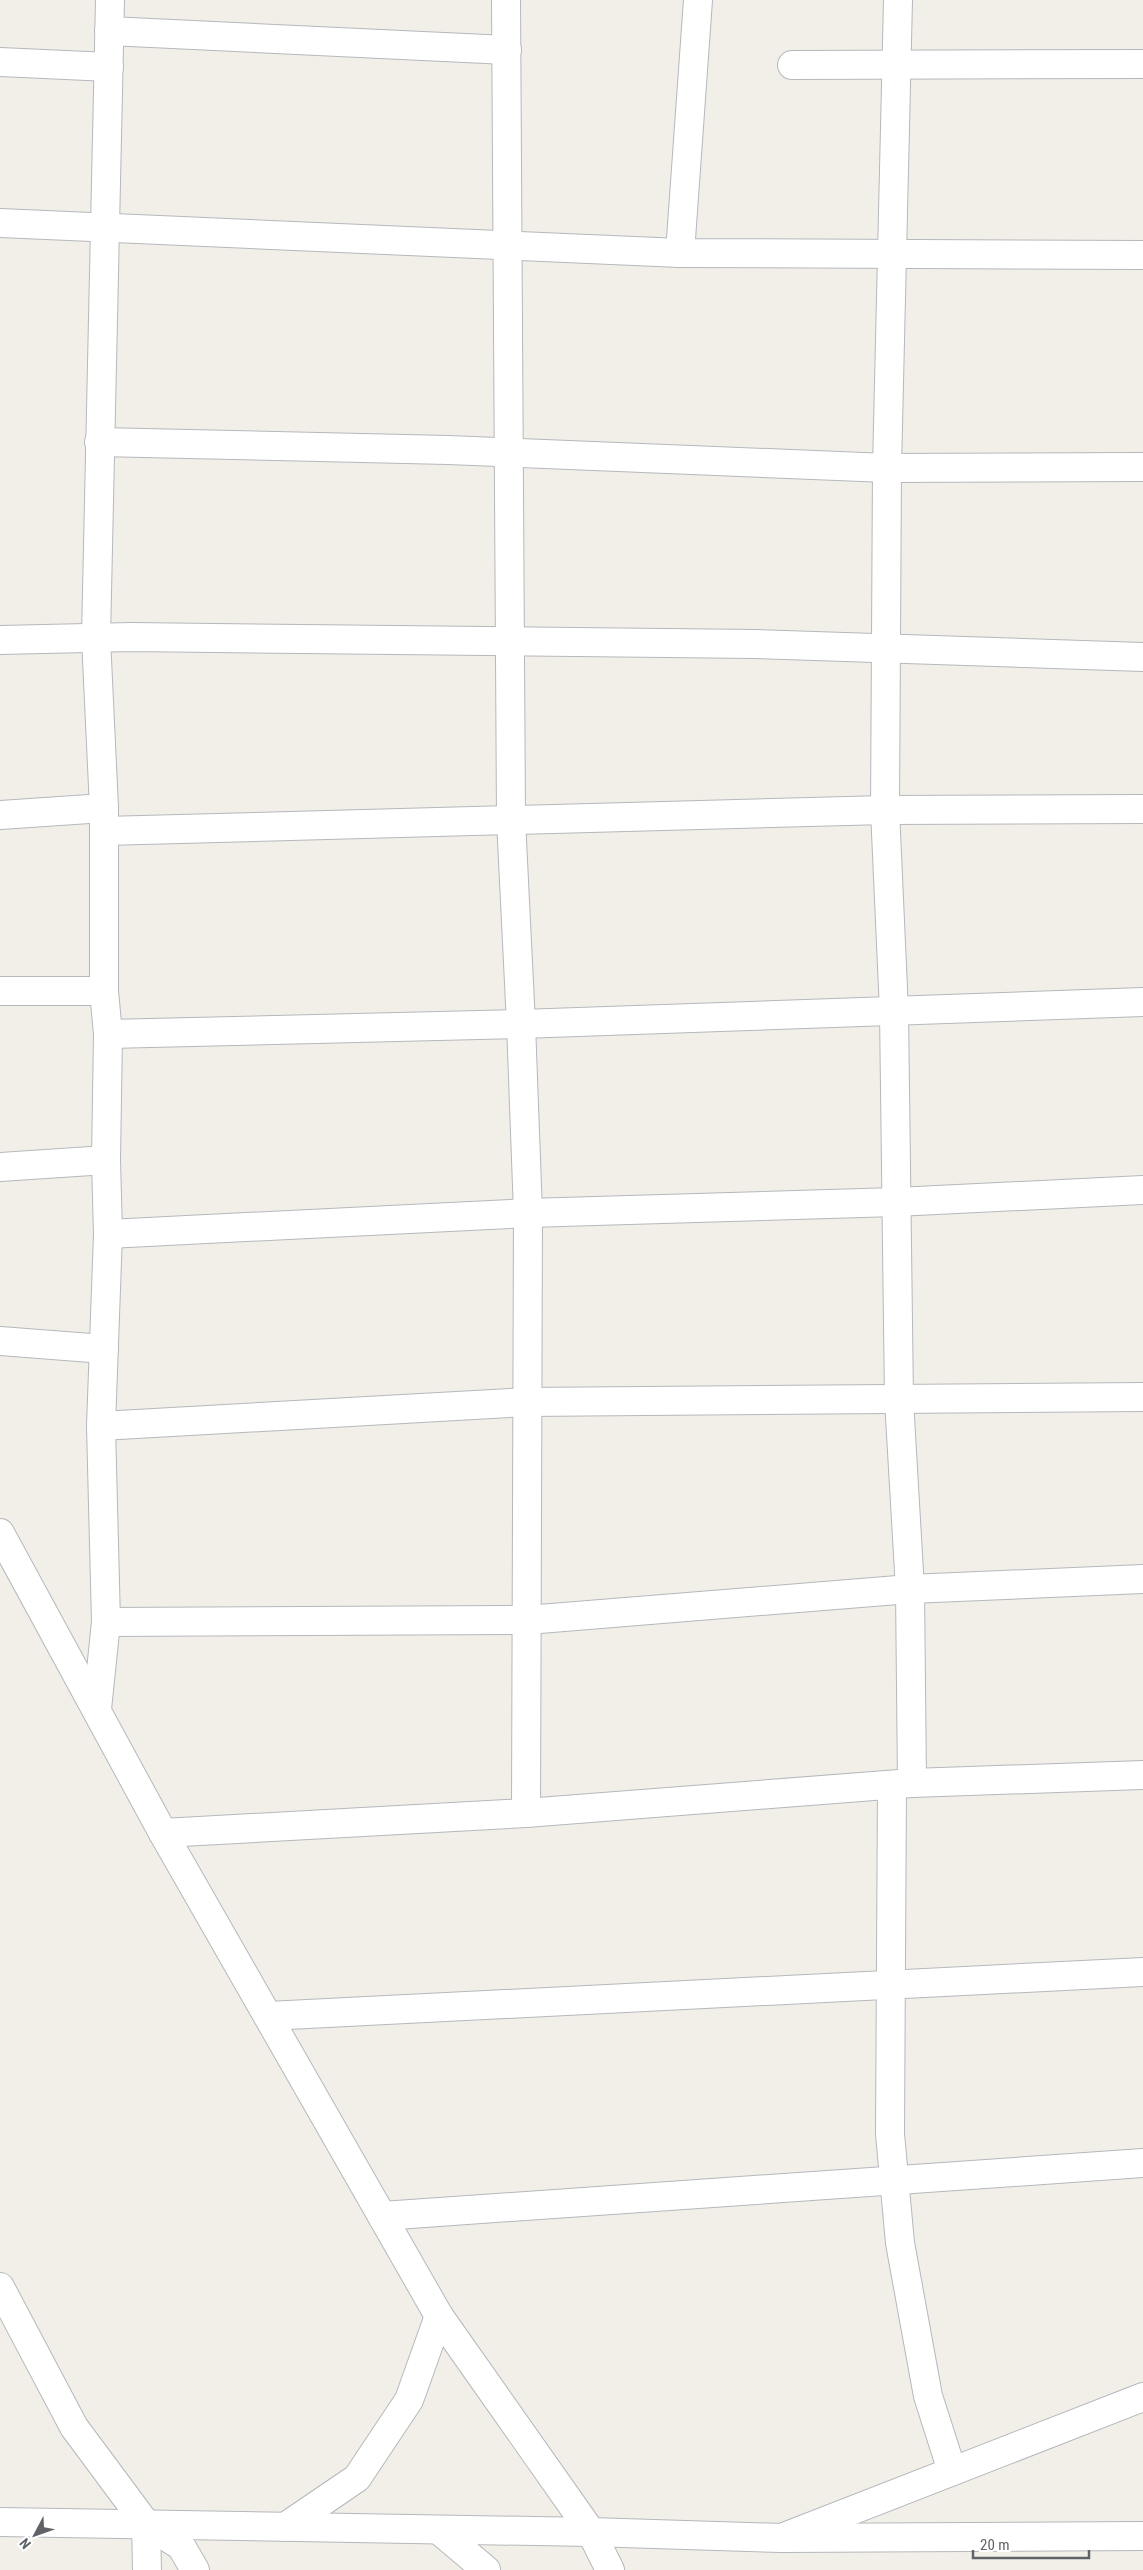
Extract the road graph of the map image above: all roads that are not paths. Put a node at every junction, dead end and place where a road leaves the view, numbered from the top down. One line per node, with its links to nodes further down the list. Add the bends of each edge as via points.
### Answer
1 (110, 0): 5 (street)
2 (506, 0): 6 (street)
3 (698, 0): 15 (street)
4 (898, 0): 8 (street)
5 (109, 31): 6 (street); 11 (street)
6 (507, 50): 14 (street)
7 (0, 62): 11 (street)
8 (897, 64): 9 (street); 10 (street); 16 (street)
9 (1143, 64)
10 (792, 65)
11 (109, 67): 13 (street)
12 (0, 223): 13 (street)
13 (105, 227): 14 (street); 18 (street)
14 (508, 245): 15 (street); 19 (street)
15 (680, 253): 16 (street)
16 (892, 254): 17 (street); 20 (street)
17 (1143, 255)
18 (99, 442): 19 (street); 22 (street)
19 (509, 453): 20 (street); 24 (street)
20 (887, 468): 21 (street); 25 (street)
21 (1143, 468)
22 (96, 638): 23 (street); 24 (street); 30 (street)
23 (0, 640)
24 (510, 641): 25 (street); 31 (street)
25 (886, 648): 26 (street); 28 (street)
26 (1143, 657)
27 (1143, 809): 28 (street)
28 (885, 810): 31 (street); 35 (street)
29 (0, 815): 30 (street)
30 (104, 820): 31 (street); 33 (street)
31 (510, 820): 36 (street)
32 (0, 991): 33 (street)
33 (104, 991): 37 (street)
34 (1143, 1002): 35 (street)
35 (894, 1010): 36 (street); 41 (street)
36 (521, 1024): 37 (street); 42 (street)
37 (108, 1034): 38 (street)
38 (106, 1160): 39 (street); 43 (street)
39 (0, 1167)
40 (1143, 1190): 41 (street)
41 (896, 1202): 42 (street); 47 (street)
42 (528, 1213): 43 (street); 48 (street)
43 (108, 1234): 45 (street)
44 (0, 1341): 45 (street)
45 (104, 1349): 49 (street)
46 (1143, 1397): 47 (street)
47 (898, 1400): 48 (street); 52 (street)
48 (526, 1402): 49 (street); 53 (street)
49 (101, 1426): 54 (street)
50 (0, 1533): 55 (street)
51 (1143, 1579): 52 (street)
52 (910, 1588): 53 (street); 57 (street)
53 (527, 1620): 54 (street); 58 (street)
54 (106, 1622): 55 (street)
55 (97, 1709): 59 (street)
56 (1143, 1776): 57 (street)
57 (902, 1784): 58 (street); 61 (street)
58 (526, 1812): 59 (street)
59 (163, 1833): 62 (street)
60 (1143, 1972): 61 (street)
61 (890, 1984): 62 (street); 64 (street, via 890,2134)
62 (268, 2016): 65 (street)
63 (1143, 2163): 64 (street)
64 (894, 2180): 65 (street); 69 (street, via 900,2243 928,2396)
65 (382, 2216): 67 (street)
66 (0, 2287): 71 (street, via 74,2426)
67 (439, 2316): 72 (street, via 409,2400 357,2478); 74 (street)
68 (1143, 2397): 69 (street)
69 (952, 2471): 76 (street)
70 (0, 2522): 71 (street)
71 (146, 2524): 72 (street); 77 (street); 78 (street, via 181,2546)
72 (285, 2527): 73 (street)
73 (440, 2531): 74 (street); 79 (street)
74 (591, 2532): 76 (street); 80 (street)
75 (1143, 2536): 76 (street)
76 (782, 2538)
77 (147, 2570)
78 (195, 2570)
79 (486, 2570)
80 (610, 2570)

